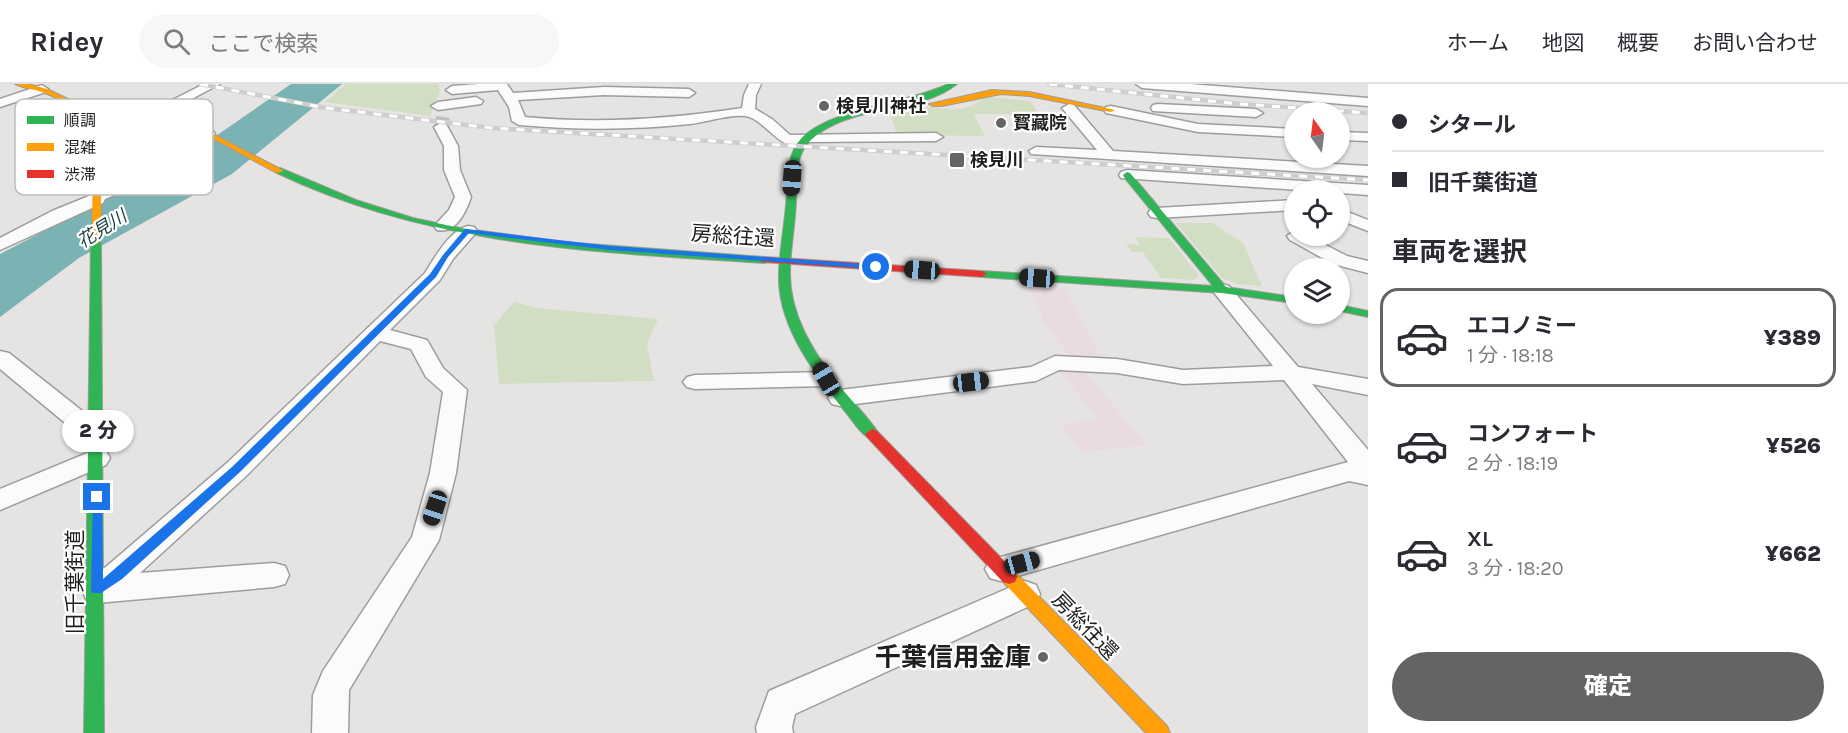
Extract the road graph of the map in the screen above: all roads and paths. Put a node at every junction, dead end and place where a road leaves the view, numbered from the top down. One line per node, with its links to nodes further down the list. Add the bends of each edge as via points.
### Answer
1 (19, 84): 10 (street)
2 (214, 84): 14 (street)
3 (755, 84): 25 (street)
4 (953, 84): 15 (street, via 941,92)
5 (1142, 84): 8 (street)
6 (1328, 84): 17 (street)
7 (453, 87): 16 (street, via 502,86); 27 (street)
8 (1207, 87): 17 (street)
9 (687, 88): 20 (street); 28 (street)
10 (42, 89): 13 (street); 19 (street)
11 (568, 89): 12 (street); 20 (street)
12 (526, 90): 16 (street)
13 (64, 99)
14 (183, 99)
15 (914, 99): 23 (street, via 943,105 978,94 1004,92); 37 (street, via 855,112)
16 (511, 100): 20 (street, via 519,121 576,126); 22 (street); 27 (street)
17 (1349, 101): 18 (street)
18 (1368, 102)
19 (0, 103)
20 (612, 104): 28 (street)
21 (1069, 108): 39 (street)
22 (496, 109)
23 (1111, 110): 29 (street)
24 (1274, 110): 26 (street, via 1251,107)
25 (748, 111): 28 (street); 37 (street, via 786,139)
26 (1256, 113): 29 (street, via 1152,108); 30 (street)
27 (442, 114): 54 (street, via 451,146 452,170 464,197 457,212)
28 (680, 121)
29 (1164, 122): 32 (street)
30 (1277, 133): 31 (street); 32 (street)
31 (1284, 133)
32 (1242, 135): 40 (street)
33 (1350, 136): 36 (street)
34 (213, 137): 54 (street, 房総往還, via 363,206)
35 (936, 137): 37 (street)
36 (1368, 137)
37 (804, 140): 60 (street, via 792,178)
38 (1036, 151): 39 (street)
39 (1109, 155): 40 (street)
40 (1274, 165): 41 (street); 43 (street)
41 (1368, 171)
42 (1127, 175): 44 (street); 52 (street)
43 (1288, 180)
44 (1284, 187)
45 (1350, 190): 46 (street)
46 (1368, 190)
47 (97, 195): 49 (street)
48 (106, 195): 49 (street)
49 (97, 199): 58 (street); 73 (street, 旧千葉街道)
50 (1284, 206): 51 (street)
51 (1248, 208): 52 (street); 56 (street)
52 (1157, 213): 62 (street)
53 (1350, 218): 55 (street)
54 (443, 226): 57 (street, 房総往還)
55 (1368, 226)
56 (1284, 229)
57 (468, 231): 60 (street, 房総往還, via 593,247); 66 (street, via 433,276)
58 (0, 245)
59 (1315, 246): 61 (street, via 1340,260)
60 (785, 260): 62 (street); 69 (street, 房総往還, via 785,288 795,324)
61 (1368, 267)
62 (1222, 290): 63 (street); 68 (street)
63 (1284, 299)
64 (1350, 310): 65 (street)
65 (1368, 314)
66 (376, 333): 79 (street, via 179,523); 82 (street, via 419,345 434,372 455,390 443,473 425,540 335,682 330,695)
67 (1, 358): 73 (street)
68 (1290, 373): 71 (street); 72 (street, via 1183,377 1117,366 1055,363 1036,374); 74 (street)
69 (826, 379): 70 (street); 72 (street, 房総往還)
70 (695, 382)
71 (1368, 387)
72 (840, 398): 77 (street, 房総往還)
73 (96, 447): 76 (street); 79 (street, 旧千葉街道)
74 (1368, 468)
75 (1368, 475): 77 (street, via 1349,471)
76 (0, 500)
77 (1000, 569): 80 (street, 房総往還)
78 (274, 575): 79 (street)
79 (97, 590): 81 (street, 旧千葉街道)
80 (1025, 594): 83 (street, via 781,703); 84 (street, 房総往還)
81 (94, 733)
82 (330, 733)
83 (775, 733)
84 (1160, 733)

